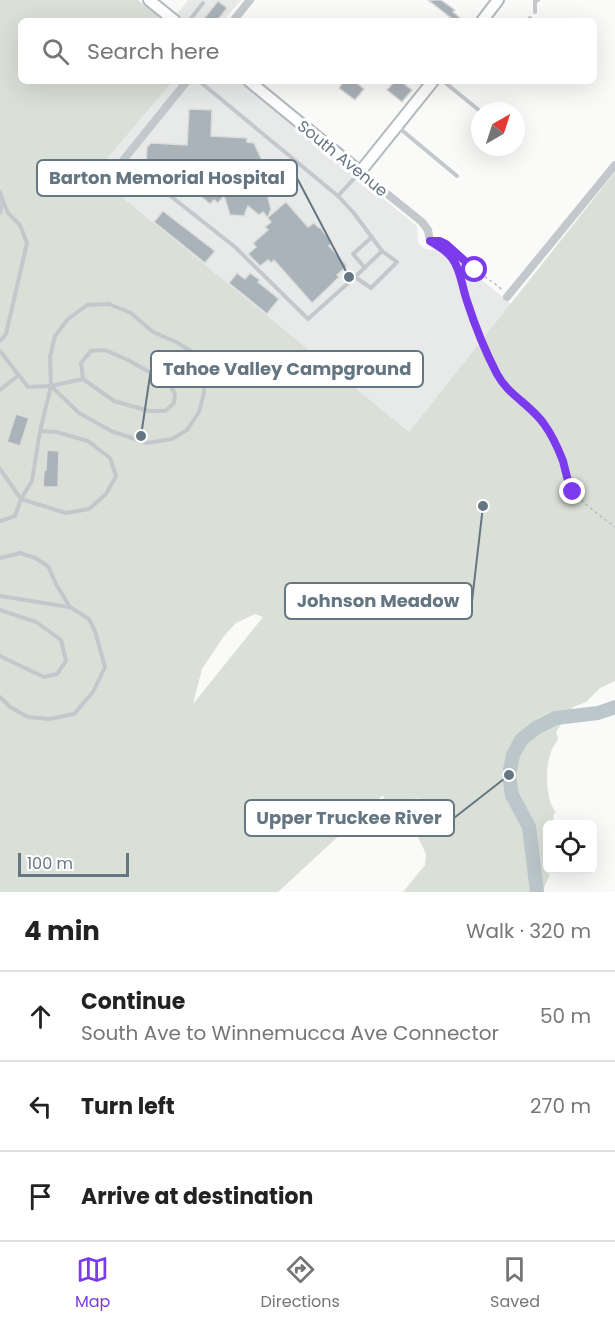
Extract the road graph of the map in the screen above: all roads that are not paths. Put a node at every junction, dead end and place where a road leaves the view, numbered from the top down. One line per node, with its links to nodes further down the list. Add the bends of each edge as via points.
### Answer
1 (149, 0): 7 (street)
2 (498, 0): 10 (street)
3 (536, 0): 6 (lane)
4 (246, 2): 9 (street)
5 (203, 3): 8 (lane)
6 (535, 12)
7 (172, 18)
8 (191, 18)
9 (235, 18)
10 (484, 18)
11 (185, 84): 18 (street)
12 (203, 84): 24 (lane)
13 (253, 84): 20 (street, South Avenue)
14 (428, 84): 17 (street)
15 (446, 84): 16 (lane)
16 (471, 104)
17 (397, 126): 20 (street); 21 (lane)
18 (124, 159): 22 (street); 31 (lane, via 235,247 308,319)
19 (615, 165): 32 (street)
20 (360, 172): 24 (lane); 28 (street, South Avenue, via 422,222)
21 (457, 176)
22 (108, 179)
23 (0, 192): 25 (lane)
24 (338, 196): 27 (lane)
25 (1, 201): 26 (lane); 33 (lane, via 20,225 27,243 6,334)
26 (0, 213)
27 (372, 237): 29 (lane); 30 (lane, via 352,254)
28 (430, 241)
29 (382, 251): 30 (lane); 31 (lane, via 397,262 371,288)
30 (365, 268): 31 (lane)
31 (355, 277)
32 (507, 297)
33 (0, 341)
34 (0, 351): 35 (lane)
35 (19, 375): 37 (lane, via 28,387); 38 (lane)
36 (83, 379): 36 (lane, via 114,401 149,411 165,411 174,403 175,394 168,383 105,350 91,351 81,363); 37 (lane)
37 (51, 386): 37 (lane, via 79,413 111,431 147,443 172,440 187,430 199,412 204,393 203,372 191,351 153,332 131,313 109,304 87,305 68,319 55,336 50,357); 39 (lane)
38 (0, 390)
39 (40, 431): 41 (lane, via 32,481); 41 (lane, via 88,441 110,458 116,476 106,494 89,509 66,513)
40 (0, 469): 41 (lane)
41 (21, 499): 42 (lane, via 15,516)
42 (0, 521)
43 (0, 558): 45 (lane, via 20,553 48,566)
44 (0, 596): 45 (lane)
45 (70, 607): 48 (lane, via 89,619 100,645 105,667 93,692 74,714 49,719 28,717)
46 (0, 610): 47 (lane, via 36,622 61,640 66,661 57,674 44,677)
47 (0, 656)
48 (0, 697)

